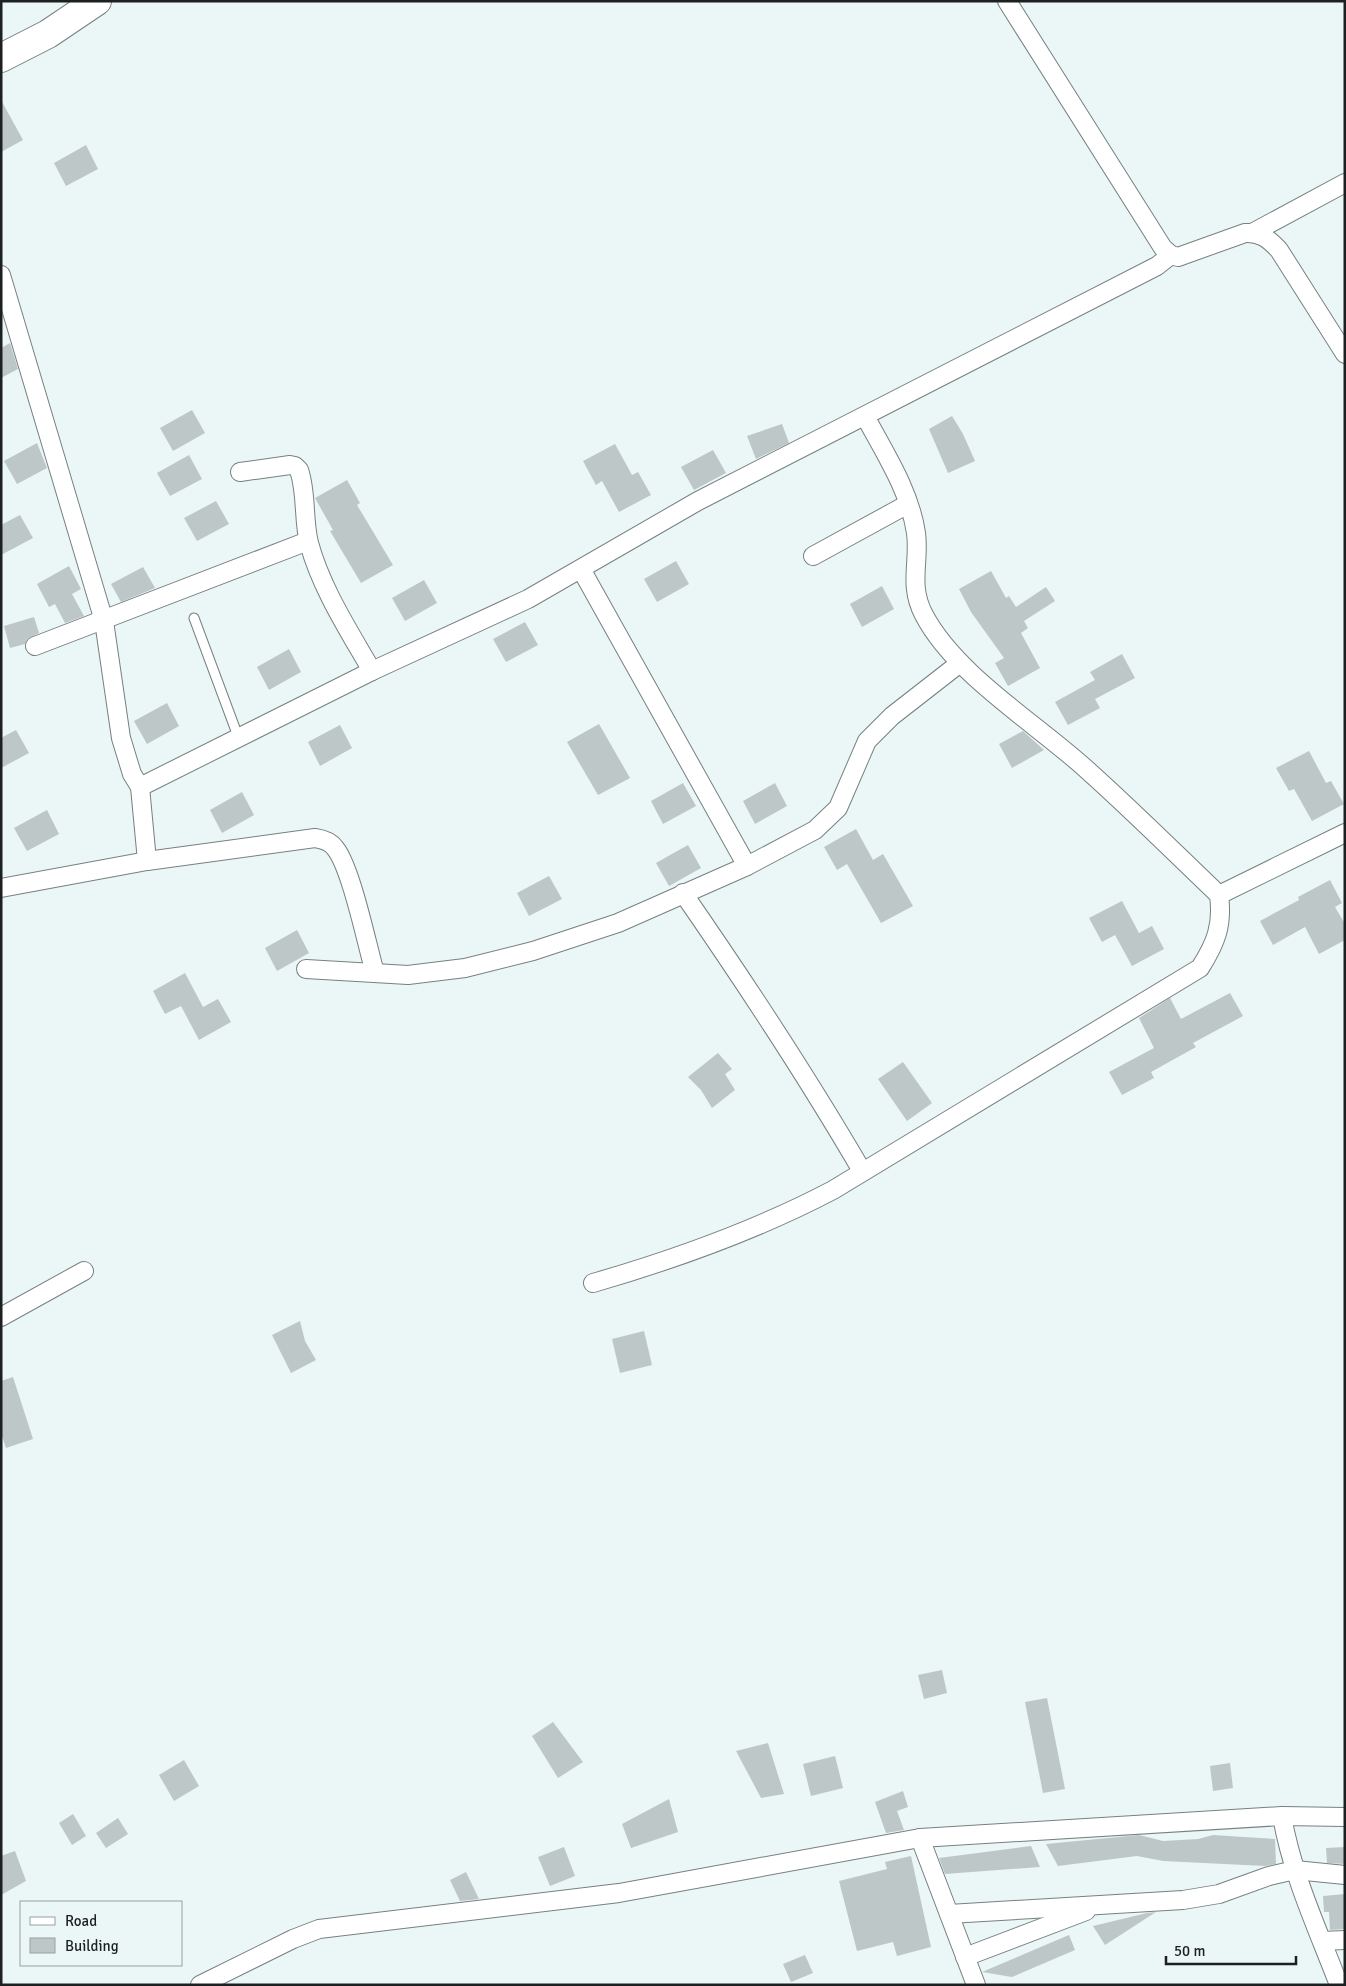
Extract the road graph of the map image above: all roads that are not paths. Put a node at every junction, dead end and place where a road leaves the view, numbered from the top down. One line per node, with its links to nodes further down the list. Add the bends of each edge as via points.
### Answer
1 (97, 1): 3 (highway, via 48,34)
2 (1007, 1): 6 (street, via 1160,243)
3 (1, 58)
4 (1345, 183): 5 (street)
5 (1254, 232): 6 (street, via 1236,235 1184,256); 9 (street, via 1269,239 1279,250)
6 (1171, 255): 10 (street, via 1157,266)
7 (1, 275): 8 (street)
8 (5, 299): 17 (street)
9 (1345, 354)
10 (865, 416): 12 (street); 15 (street, via 698,501)
11 (240, 472): 13 (street, via 296,466)
12 (908, 504): 14 (street); 19 (street, via 916,534 914,582 917,597 933,631)
13 (308, 541): 17 (street); 20 (street, via 330,592)
14 (812, 556)
15 (580, 568): 20 (street, via 528,599); 25 (street)
16 (194, 618): 21 (lane)
17 (104, 621): 18 (street); 22 (street, via 121,738)
18 (35, 646)
19 (960, 663): 25 (street, via 892,716 868,741 838,808 816,830); 28 (street, via 1084,767)
20 (372, 671): 21 (street)
21 (239, 739): 22 (street)
22 (140, 787): 24 (street)
23 (1345, 834): 28 (street)
24 (147, 860): 26 (street); 30 (street, via 315,838 325,840 334,846 344,868)
25 (746, 866): 27 (street)
26 (1, 888)
27 (683, 893): 30 (street, via 618,923 533,951 465,968 408,975); 31 (street, via 814,1088)
28 (1219, 895): 31 (street, via 1220,920 1214,945 1200,968)
29 (306, 968): 30 (street)
30 (375, 973)
31 (862, 1171): 33 (street, via 790,1212 698,1249)
32 (84, 1271): 34 (street)
33 (593, 1283)
34 (1, 1317)
35 (1282, 1816): 36 (street); 37 (street); 38 (street)
36 (1345, 1817)
37 (920, 1838): 41 (street); 45 (street, via 619,1894 319,1929)
38 (1295, 1870): 39 (street); 40 (street, via 1219,1894 1182,1900); 43 (street)
39 (1345, 1875)
40 (1101, 1905): 41 (street); 44 (street)
41 (949, 1914): 44 (street)
42 (1345, 1940): 43 (street)
43 (1322, 1941): 47 (street)
44 (965, 1957): 46 (street)
45 (200, 1985)
46 (976, 1985)
47 (1339, 1985)

